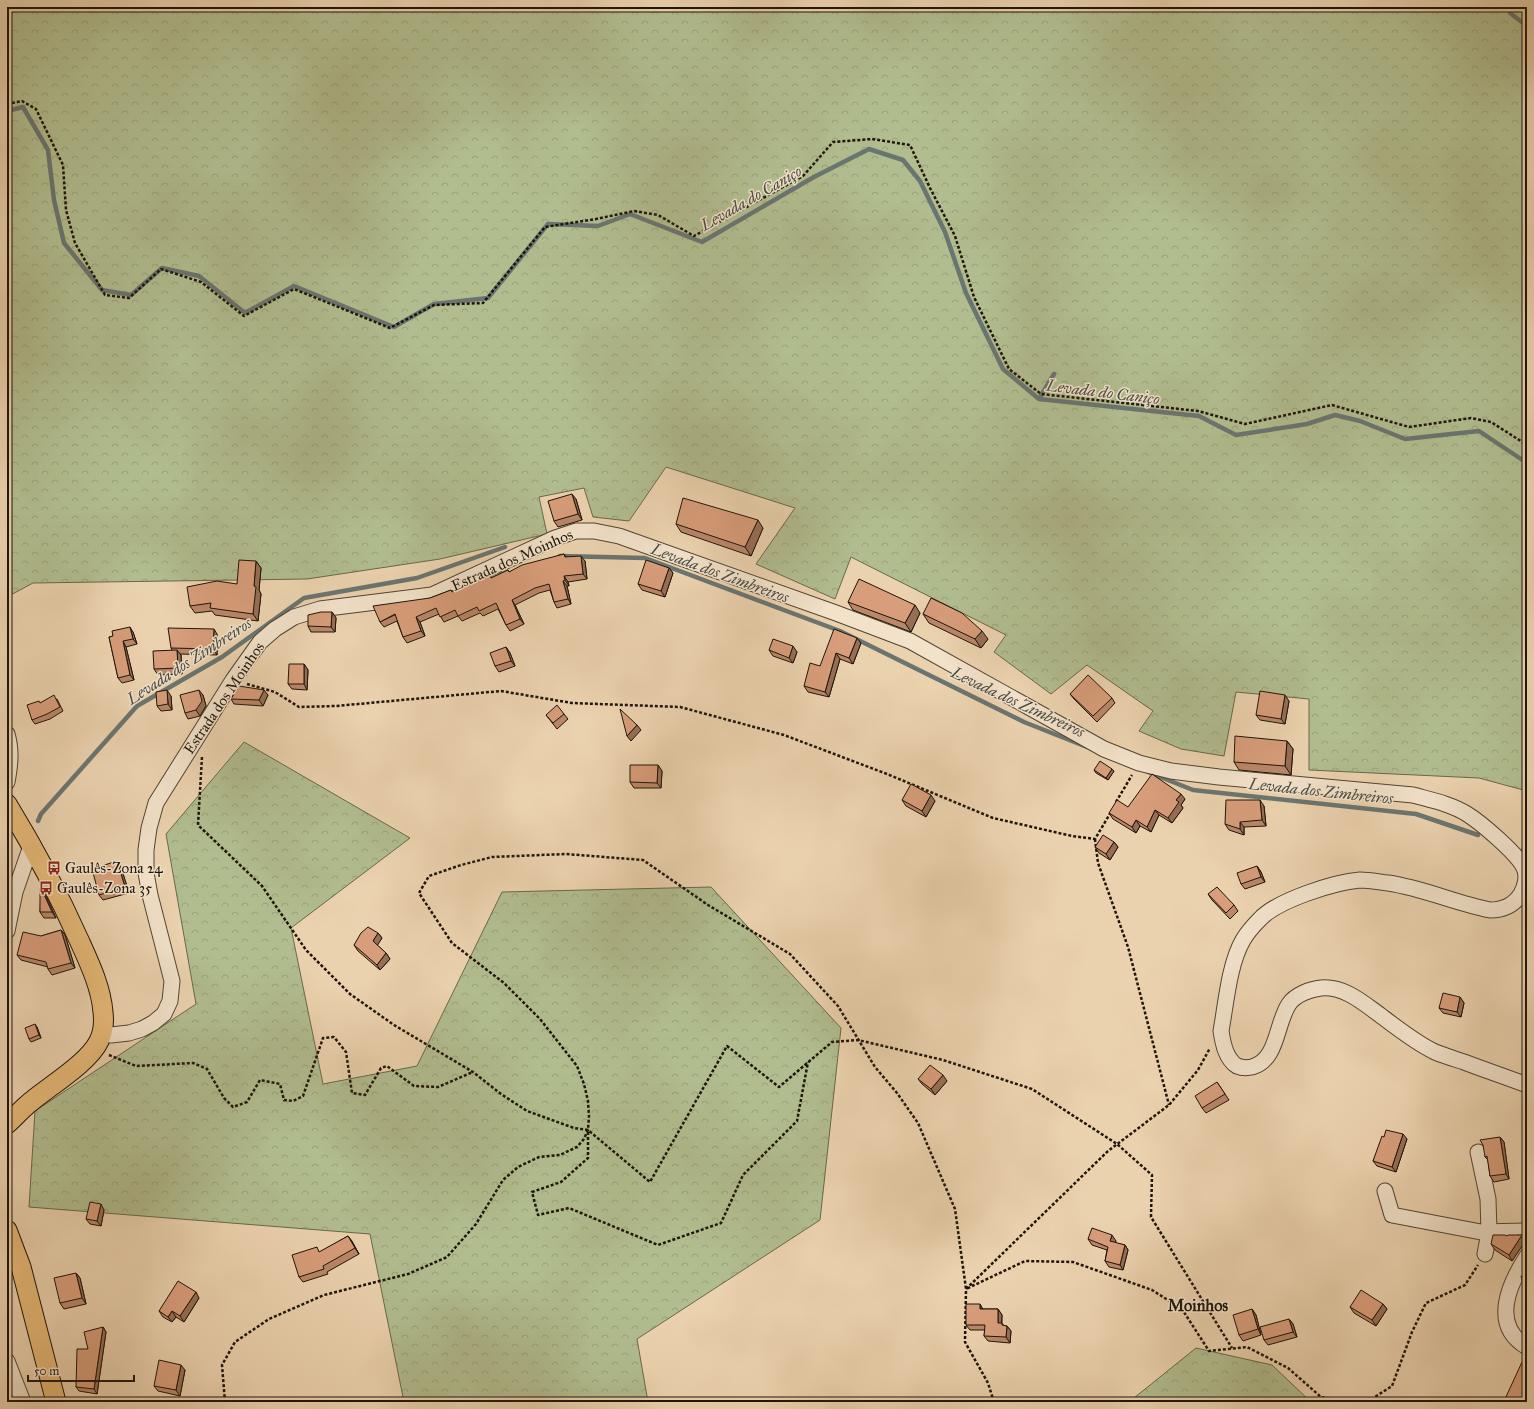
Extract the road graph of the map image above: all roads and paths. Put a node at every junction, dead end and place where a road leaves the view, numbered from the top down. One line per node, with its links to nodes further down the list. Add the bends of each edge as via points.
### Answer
1 (7, 104): 2 (path, via 22,102 36,109 63,166 66,210 75,243 105,295 129,298 160,269 201,282 244,316 294,289 390,328 434,305 483,303 545,227 634,210 658,215 694,236 803,176 833,142 872,139 910,146 955,236 974,298 1009,369 1041,394 1198,411 1245,424 1332,405 1409,427 1471,418 1491,422)
2 (1527, 445)
3 (233, 680): 5 (street, Estrada dos Moinhos); 7 (street, Estrada dos Moinhos, via 260,642 274,629 294,617 320,609 432,595 555,538 576,531 594,531 626,539 910,641 1104,749); 10 (path, via 275,692 298,707 501,691 572,704 680,707 784,735 992,818)
4 (7, 734): 6 (street); 8 (street, via 11,748)
5 (196, 738): 14 (street, Estrada dos Moinhos, via 156,803 146,850 150,896 172,981 170,1001 164,1014 153,1023 142,1029 111,1035); 17 (path, via 203,743 198,825 262,886 306,950 350,994 394,1025)
6 (7, 740)
7 (1139, 763): 10 (path); 18 (street, Estrada dos Moinhos, via 1171,771 1219,777 1420,797 1467,814 1508,847 1524,868 1525,884 1518,898 1497,910 1480,908 1422,890 1362,880 1320,888 1276,907 1260,918 1243,940 1234,962 1222,1031 1227,1052 1234,1064 1241,1068 1260,1064 1272,1047 1279,1024 1290,1002 1302,994 1322,988 1346,991 1411,1038 1435,1052)
8 (7, 782)
9 (7, 804): 11 (main road)
10 (1095, 839): 19 (path, via 1098,863 1128,947)
11 (32, 843): 12 (street, via 15,892); 14 (main road, via 61,899 99,991 103,1012)
12 (7, 931)
13 (858, 1040): 16 (path, via 832,1042); 21 (path, via 838,1006 790,954 708,905 643,860 566,854 492,857 429,876 419,893 452,943 504,983 540,1019 576,1066 588,1101); 22 (path, via 943,1060 1032,1088); 30 (path, via 875,1067 898,1093 918,1123 955,1210)
14 (98, 1041): 17 (path, via 136,1066 193,1062 207,1069 224,1098 233,1107 247,1102 260,1080 280,1084 284,1100 293,1101 303,1096 323,1038 334,1037 346,1052 352,1093 365,1095 381,1068 387,1066 414,1086 438,1087); 20 (main road, via 81,1063)
15 (1213, 1043): 19 (path, via 1198,1070)
16 (808, 1061): 21 (path, via 779,1087 727,1046 650,1182); 21 (path, via 796,1121 743,1175 721,1223 658,1245 569,1208 538,1215 532,1192 561,1182 588,1158)
17 (473, 1072): 21 (path, via 527,1111 574,1128)
18 (1527, 1084)
19 (1170, 1105): 22 (path)
20 (7, 1124)
21 (588, 1130): 37 (path, via 577,1147 560,1155 539,1158 518,1167 503,1180 476,1224 447,1257 408,1274 324,1295 269,1319 235,1342 222,1365)
22 (1117, 1144): 30 (path); 32 (path, via 1152,1175 1151,1217)
23 (1478, 1152): 27 (street, via 1488,1200)
24 (1385, 1191): 27 (street, via 1392,1215)
25 (7, 1230): 36 (main road, via 21,1267)
26 (1527, 1231): 27 (street)
27 (1489, 1232): 28 (street)
28 (1485, 1254): 41 (path, via 1465,1285 1426,1303 1392,1386)
29 (1527, 1256): 31 (street, via 1512,1282 1506,1310 1509,1328)
30 (966, 1289): 32 (path, via 1025,1261 1073,1262 1152,1290 1176,1305 1182,1309 1209,1351); 38 (path, via 965,1342 988,1383)
31 (1527, 1347)
32 (1232, 1348): 34 (path, via 1247,1347 1288,1368)
33 (7, 1360): 35 (street)
34 (1321, 1397): 39 (path); 40 (path)
35 (24, 1402)
36 (56, 1402)
37 (225, 1402)
38 (994, 1402)
39 (1324, 1402)
40 (1350, 1402)
41 (1367, 1402)

